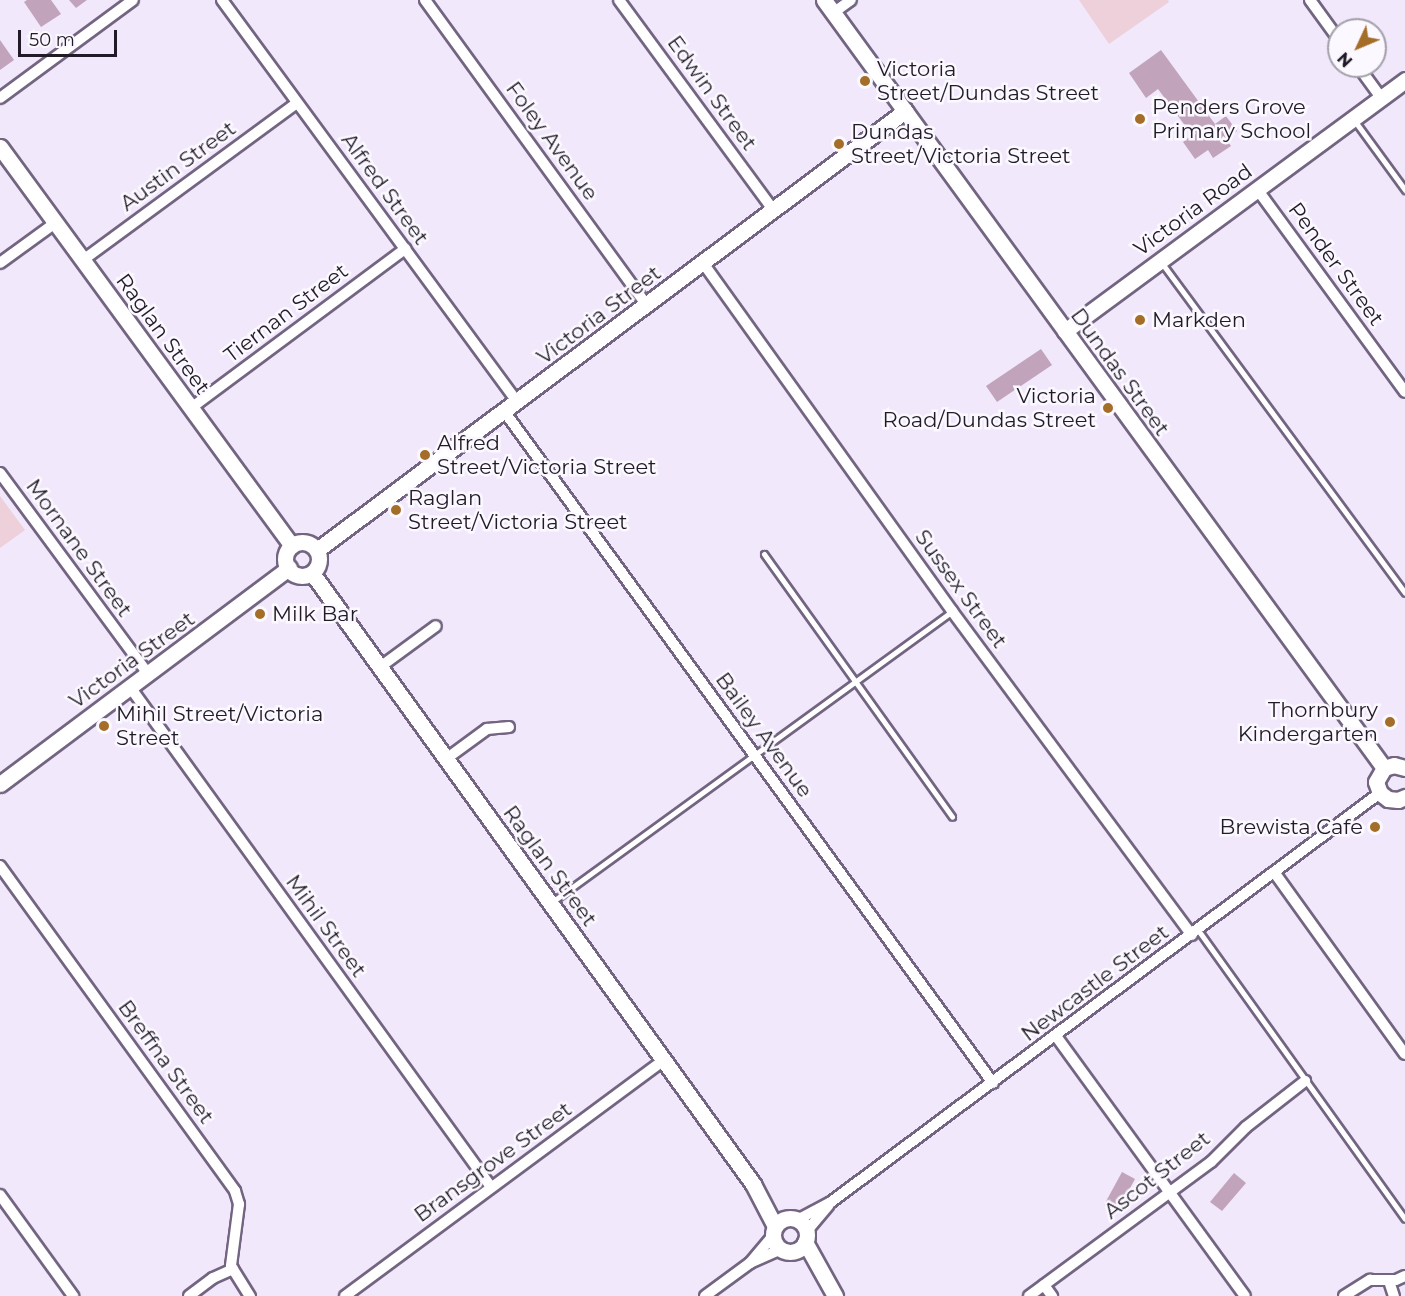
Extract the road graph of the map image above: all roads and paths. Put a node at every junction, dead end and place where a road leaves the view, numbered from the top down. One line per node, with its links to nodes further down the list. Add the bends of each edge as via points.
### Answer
1 (133, 0): 12 (street)
2 (222, 0): 14 (street, Alfred Street)
3 (424, 0): 27 (street, Foley Avenue)
4 (619, 0): 20 (street, Edwin Street)
5 (824, 0): 8 (street, Dundas Street)
6 (851, 0): 8 (street)
7 (1310, 0): 9 (street)
8 (833, 13): 15 (street, Dundas Street)
9 (1327, 23)
10 (1367, 78): 13 (street)
11 (1405, 80): 13 (street, Victoria Road)
12 (0, 98)
13 (1381, 98): 16 (street, Victoria Road)
14 (297, 103): 22 (street, Alfred Street); 23 (street, Austin Street)
15 (905, 111): 20 (street, Victoria Street); 28 (street, Dundas Street)
16 (1353, 118): 18 (street, Victoria Road); 19 (lane)
17 (0, 147): 21 (street, Raglan Street)
18 (1257, 189): 24 (street, Victoria Road); 29 (street, Pender Street)
19 (1405, 190)
20 (773, 210): 26 (street, Victoria Street)
21 (55, 223): 23 (street, Raglan Street); 25 (street)
22 (405, 249): 30 (street, Alfred Street); 31 (street, Tiernan Street)
23 (82, 260): 31 (street, Raglan Street)
24 (1160, 261): 28 (street, Victoria Road); 39 (lane)
25 (0, 263)
26 (702, 263): 27 (street, Victoria Street); 40 (street, Sussex Street)
27 (647, 306): 30 (street, Victoria Street)
28 (1065, 331): 49 (street, Dundas Street)
29 (1405, 392)
30 (517, 402): 32 (street, Victoria Street)
31 (191, 408): 34 (street, Raglan Street)
32 (504, 411): 35 (street, Victoria Street); 47 (street, Bailey Avenue)
33 (0, 473): 43 (street, Mornane Street)
34 (292, 546): 35 (street, via 308,543); 37 (street, via 286,559)
35 (317, 550): 38 (street, via 319,560)
36 (764, 554): 44 (lane)
37 (289, 568): 38 (street, via 299,575); 43 (street, Victoria Street)
38 (312, 573): 42 (street, Raglan Street)
39 (1405, 593)
40 (952, 611): 44 (lane); 58 (street, Sussex Street)
41 (436, 626): 42 (street)
42 (380, 668): 48 (street, Raglan Street)
43 (148, 674): 45 (street, Victoria Street)
44 (855, 682): 47 (lane); 54 (lane)
45 (130, 687): 51 (street, Victoria Street); 64 (street, Mihil Street)
46 (509, 728): 48 (street, via 487,729)
47 (754, 754): 57 (lane); 63 (street, Bailey Avenue)
48 (446, 759): 57 (street, Raglan Street)
49 (1384, 768): 50 (street); 52 (street, via 1376,782)
50 (1405, 768)
51 (0, 784)
52 (1380, 793): 53 (street, via 1388,799); 56 (street, Newcastle Street)
53 (1404, 798)
54 (952, 817)
55 (0, 866): 69 (street, Breffna Street, via 235,1191 239,1204)
56 (1275, 872): 58 (street, Newcastle Street); 60 (street)
57 (550, 903): 61 (street, Raglan Street)
58 (1195, 933): 59 (street, Newcastle Street); 62 (lane)
59 (1056, 1036): 63 (street, Newcastle Street); 65 (street)
60 (1405, 1054)
61 (664, 1060): 64 (street, Bransgrove Street); 68 (street, Raglan Street)
62 (1305, 1081): 65 (street, Ascot Street); 67 (lane)
63 (993, 1083): 68 (street, Newcastle Street)
64 (491, 1187): 78 (street, Bransgrove Street)
65 (1169, 1193): 72 (street, Ascot Street); 81 (street)
66 (0, 1195): 75 (street)
67 (1405, 1219)
68 (790, 1234): 73 (street, Raglan Street); 74 (street, Newcastle Street)
69 (233, 1269): 76 (street); 77 (street)
70 (1405, 1276): 71 (street)
71 (1389, 1281): 82 (street, via 1365,1282); 83 (street)
72 (1044, 1285): 79 (street, Ascot Street); 80 (street)
73 (832, 1292)
74 (707, 1295)
75 (73, 1296)
76 (189, 1296)
77 (250, 1296)
78 (345, 1296)
79 (1029, 1296)
80 (1052, 1296)
81 (1245, 1296)
82 (1344, 1296)
83 (1394, 1296)

